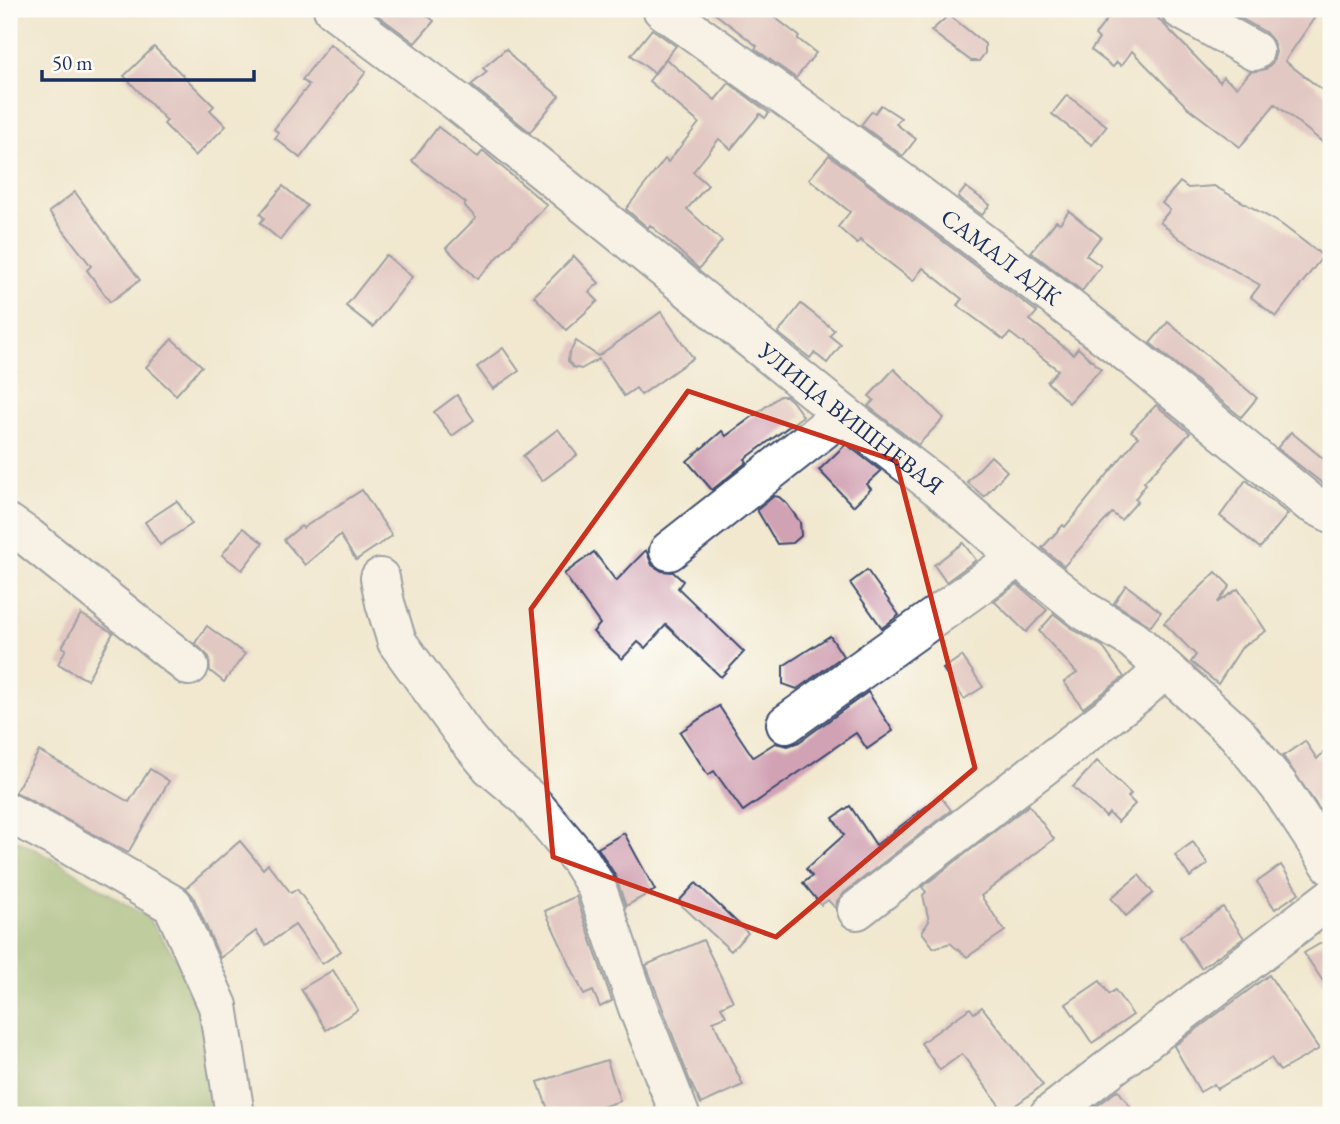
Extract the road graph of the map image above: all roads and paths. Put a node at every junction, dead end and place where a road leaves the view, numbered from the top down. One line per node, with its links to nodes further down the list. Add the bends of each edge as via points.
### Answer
1 (333, 9): 5 (street, УЛИЦА ВИШНЕВАЯ, via 460,104)
2 (662, 9): 6 (street, САМАЛ АДК, via 958,224 1134,358 1309,502)
3 (1180, 9): 4 (street)
4 (1254, 51)
5 (843, 414): 8 (street); 9 (street, УЛИЦА ВИШНЕВАЯ)
6 (1330, 511)
7 (9, 524): 11 (street)
8 (669, 551)
9 (1018, 557): 12 (street, УЛИЦА ВИШНЕВАЯ, via 1085,611 1132,639); 13 (street)
10 (380, 578): 19 (street, via 397,642 466,737 535,807 596,886)
11 (189, 666)
12 (1165, 669): 15 (street, УЛИЦА ВИШНЕВАЯ, via 1237,734 1279,786); 17 (street)
13 (786, 724)
14 (9, 813): 18 (street, via 173,905 218,1006)
15 (1331, 865)
16 (1331, 898): 20 (street)
17 (857, 910)
18 (235, 1115)
19 (680, 1115)
20 (1049, 1115)

